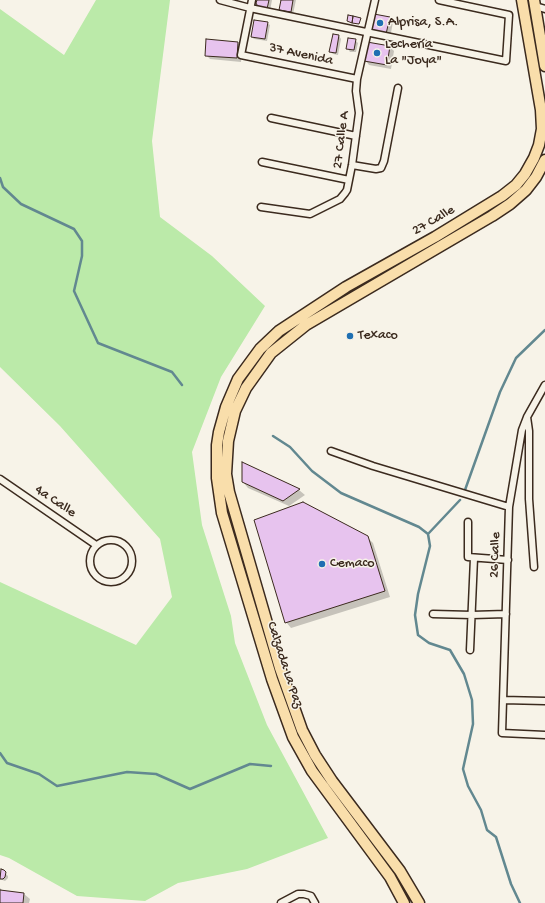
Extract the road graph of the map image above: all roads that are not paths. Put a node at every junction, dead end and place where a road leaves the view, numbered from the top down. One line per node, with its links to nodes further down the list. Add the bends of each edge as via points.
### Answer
1 (220, 0): 8 (street)
2 (252, 0): 8 (street)
3 (375, 0): 9 (street, 27 Calle A)
4 (439, 0): 9 (street, via 509,15 506,61)
5 (522, 0): 21 (main road, 27 Calle, via 542,129 539,145 525,174 502,196 346,287 279,331 260,349 238,379)
6 (526, 0): 7 (main road, via 529,5)
7 (538, 5): 10 (main road)
8 (250, 8): 9 (street); 11 (street, 37 Avenida, via 241,55)
9 (368, 32): 11 (street, 27 Calle A)
10 (545, 66)
11 (357, 79): 14 (street, 27 Calle A, via 359,113)
12 (398, 88): 17 (street, via 381,168)
13 (271, 118): 14 (street)
14 (356, 136): 17 (street, 27 Calle A)
15 (545, 160): 22 (main road, 27 Calle, via 526,190 510,204 290,337 271,353 256,371)
16 (262, 162): 18 (street)
17 (352, 165): 18 (street, 27 Calle A)
18 (349, 180): 19 (street, 27 Calle A, via 343,196 310,214)
19 (261, 206)
20 (545, 385): 23 (street, 26 Calle)
21 (226, 407): 41 (main road, Calzada La Paz, via 219,432 216,460 222,513 274,686 293,737 312,771 390,877)
22 (236, 411): 42 (main road, Calzada La Paz, via 227,456 229,492 280,668 302,730 348,804 400,871)
23 (526, 417): 26 (street, 26 Calle); 31 (street, via 529,431 529,499)
24 (331, 451): 26 (street)
25 (0, 479): 28 (street, 4a Calle)
26 (509, 507): 30 (street, 26 Calle)
27 (468, 522): 29 (street, via 468,557)
28 (96, 545): 28 (street, via 90,558 90,565 96,577 109,582 123,578 128,573 132,560 127,547 122,542 108,539)
29 (474, 558): 30 (street); 34 (street)
30 (508, 560): 33 (street, 26 Calle)
31 (534, 567)
32 (433, 614): 34 (street)
33 (506, 614): 34 (street); 36 (street, 26 Calle)
34 (472, 615): 35 (street)
35 (470, 650)
36 (503, 700): 37 (street); 38 (street, 26 Calle, via 502,733)
37 (545, 701)
38 (545, 735)
39 (281, 903): 40 (street, via 298,894 304,894 311,896)
40 (315, 903)
41 (404, 903)
42 (419, 903)

